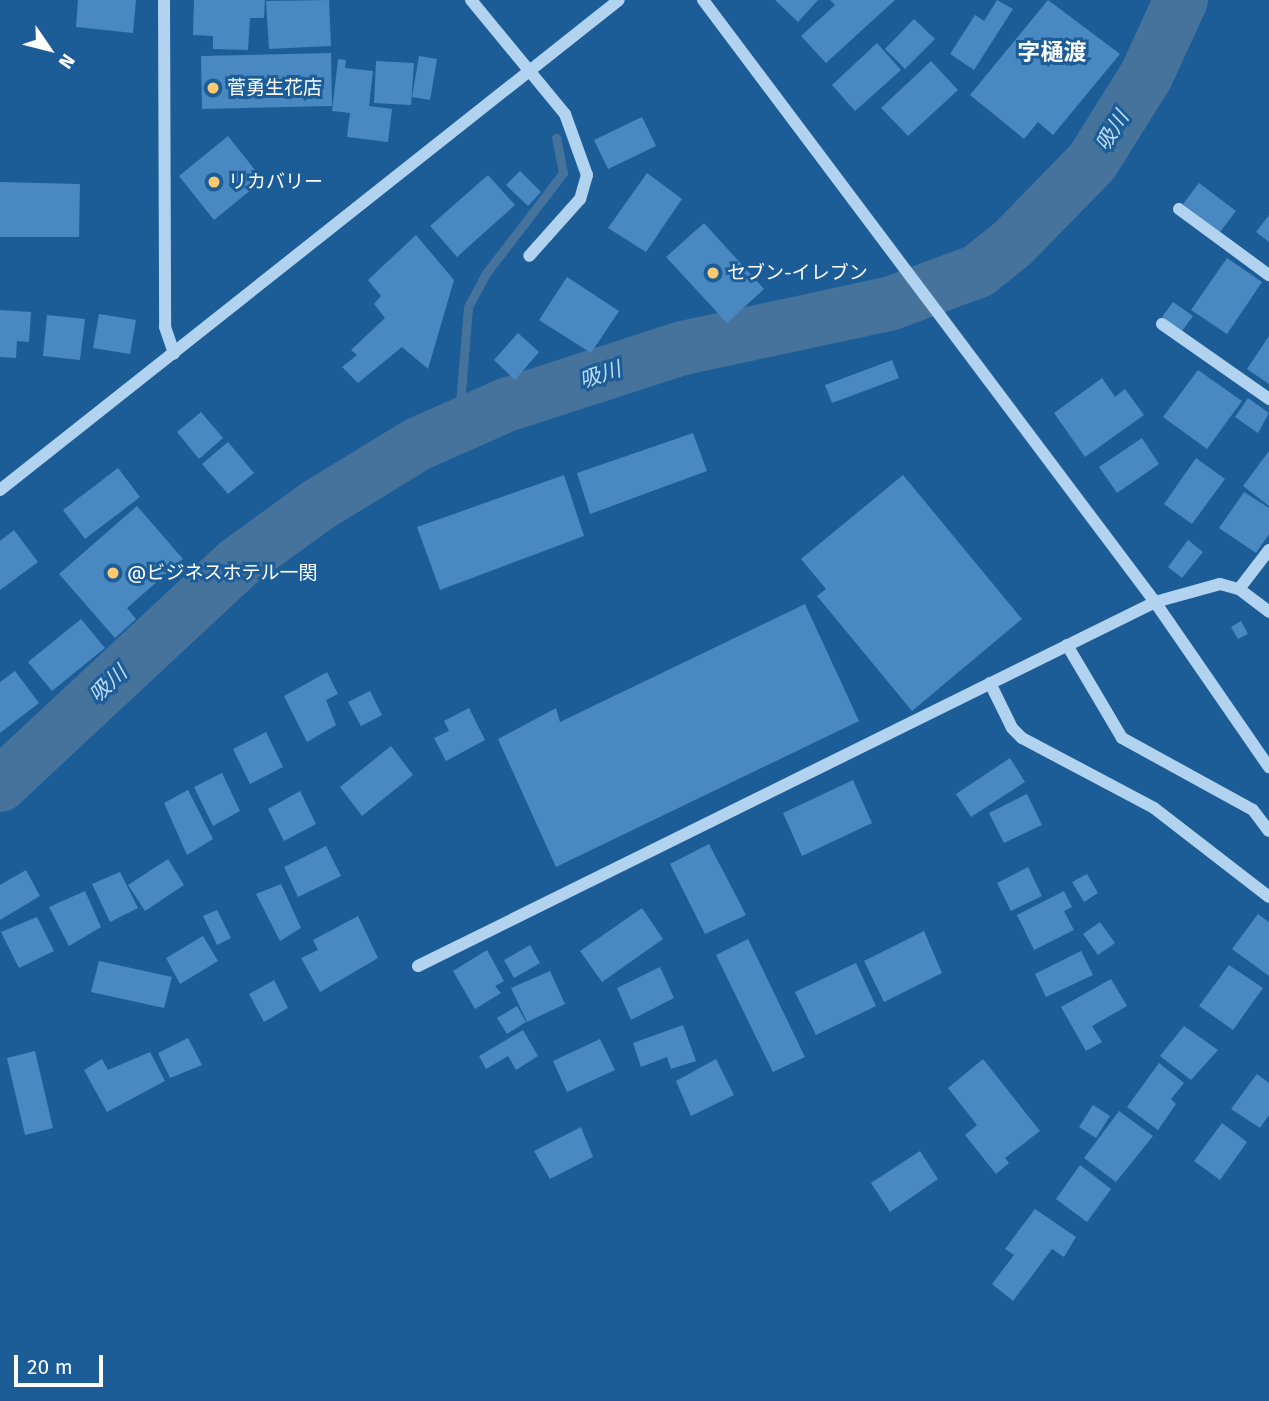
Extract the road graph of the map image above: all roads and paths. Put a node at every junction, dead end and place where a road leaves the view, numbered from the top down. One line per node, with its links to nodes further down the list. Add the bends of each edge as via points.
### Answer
1 (164, 0): 10 (street, via 165,327)
2 (471, 0): 5 (street)
3 (619, 0): 5 (street)
4 (703, 0): 15 (street)
5 (529, 68): 7 (street, via 565,114 587,175 580,199); 10 (street)
6 (1179, 209): 8 (street)
7 (529, 256)
8 (1269, 275)
9 (1162, 324): 11 (street)
10 (174, 353): 12 (street)
11 (1269, 399)
12 (0, 490)
13 (1269, 550): 14 (street)
14 (1239, 589): 15 (street, via 1220,584); 16 (street)
15 (1155, 602): 17 (street); 19 (street)
16 (1269, 612)
17 (1067, 646): 18 (street); 20 (street, via 1122,738 1253,810)
18 (990, 683): 21 (street, via 1012,728 1022,738 1154,808); 22 (street)
19 (1269, 767)
20 (1269, 831)
21 (1269, 897)
22 (418, 966)

